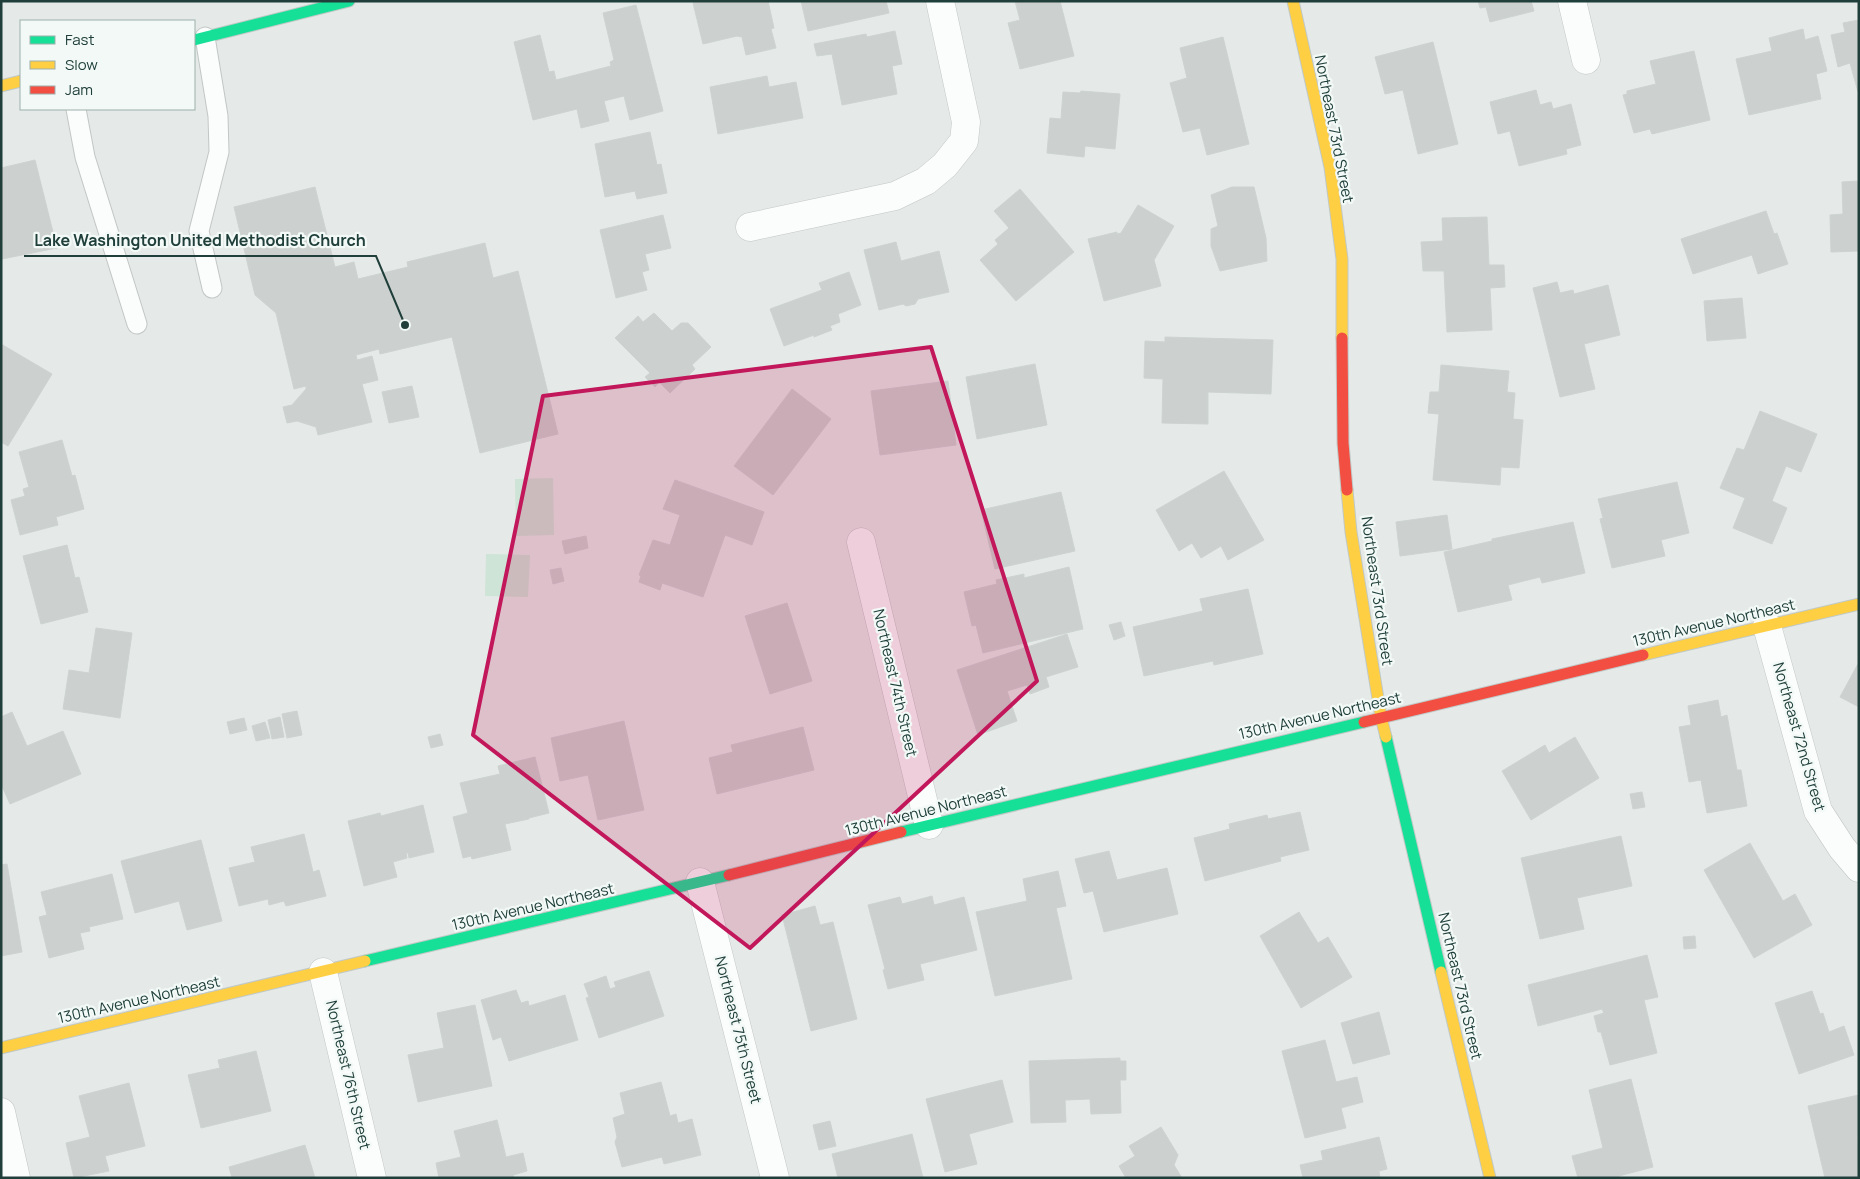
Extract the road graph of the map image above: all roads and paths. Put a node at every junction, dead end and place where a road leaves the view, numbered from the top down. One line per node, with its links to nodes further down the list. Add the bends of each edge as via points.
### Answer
1 (348, 1): 5 (street)
2 (940, 1): 10 (street, via 966,122 964,141 945,165 926,181 895,196)
3 (1293, 1): 16 (street, Northeast 73rd Street, via 1330,166 1341,250 1344,443 1351,532)
4 (1572, 1): 6 (street)
5 (199, 38): 11 (lane, via 218,116 219,152 199,231)
6 (1586, 60)
7 (20, 81): 8 (street)
8 (1, 86)
9 (76, 110): 12 (lane, via 86,157)
10 (750, 227)
11 (212, 288)
12 (137, 324)
13 (861, 542): 17 (street, Northeast 74th Street)
14 (1859, 604): 15 (street, 130th Avenue Northeast)
15 (1767, 626): 16 (street, 130th Avenue Northeast); 18 (street, Northeast 72nd Street, via 1818,812)
16 (1380, 717): 17 (street, 130th Avenue Northeast); 26 (street, Northeast 73rd Street)
17 (929, 825): 19 (street, 130th Avenue Northeast)
18 (1859, 868)
19 (700, 882): 20 (street, 130th Avenue Northeast); 25 (street, Northeast 75th Street)
20 (323, 972): 21 (street, 130th Avenue Northeast); 24 (street, Northeast 76th Street)
21 (1, 1048)
22 (1, 1112): 23 (street)
23 (16, 1178)
24 (372, 1178)
25 (775, 1178)
26 (1490, 1178)

